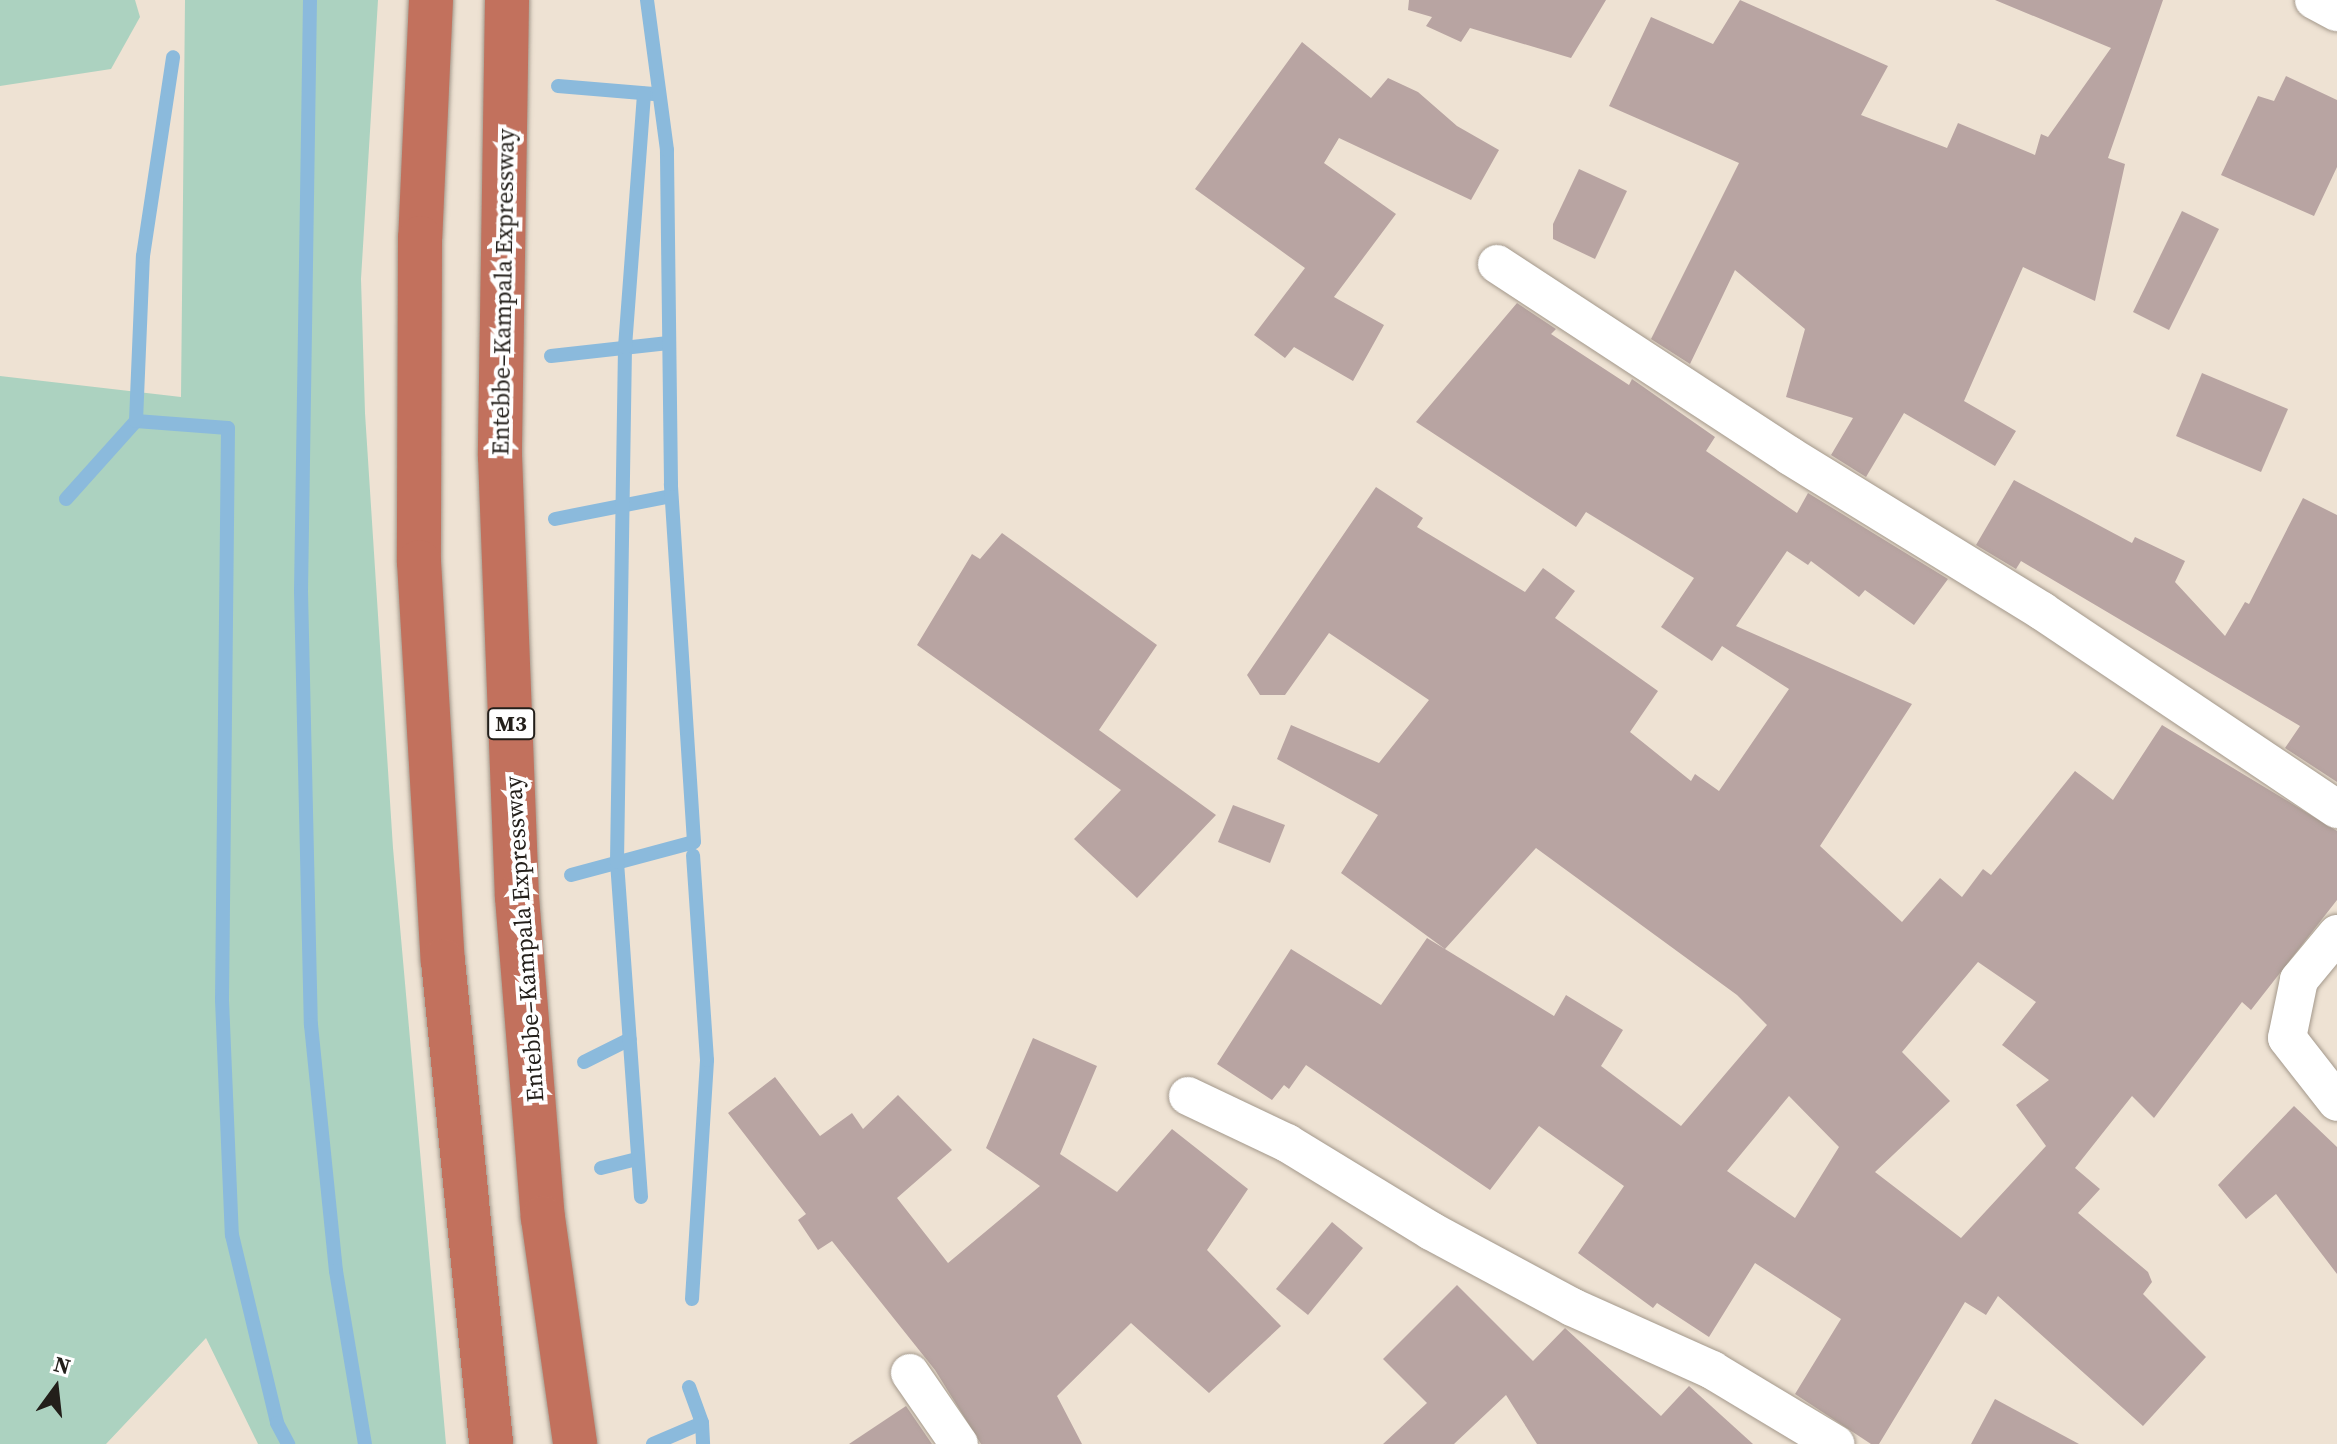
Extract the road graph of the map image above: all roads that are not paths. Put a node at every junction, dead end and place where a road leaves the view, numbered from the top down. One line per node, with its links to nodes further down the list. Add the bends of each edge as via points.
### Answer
1 (431, 0): 11 (highway, via 420,238 419,562 443,961)
2 (507, 0): 12 (highway, Entebbe–Kampala Expressway / M3, via 500,456 517,897 543,1218)
3 (2314, 0): 4 (street)
4 (2337, 12)
5 (1497, 264): 6 (street, via 1790,456 2042,611)
6 (2337, 809)
7 (2337, 934): 9 (street, via 2299,980 2287,1038)
8 (1188, 1096): 14 (street, via 1287,1143 1431,1231 1572,1307 1712,1370)
9 (2337, 1102)
10 (910, 1373): 13 (street)
11 (491, 1444)
12 (575, 1444)
13 (959, 1444)
14 (1835, 1444)

